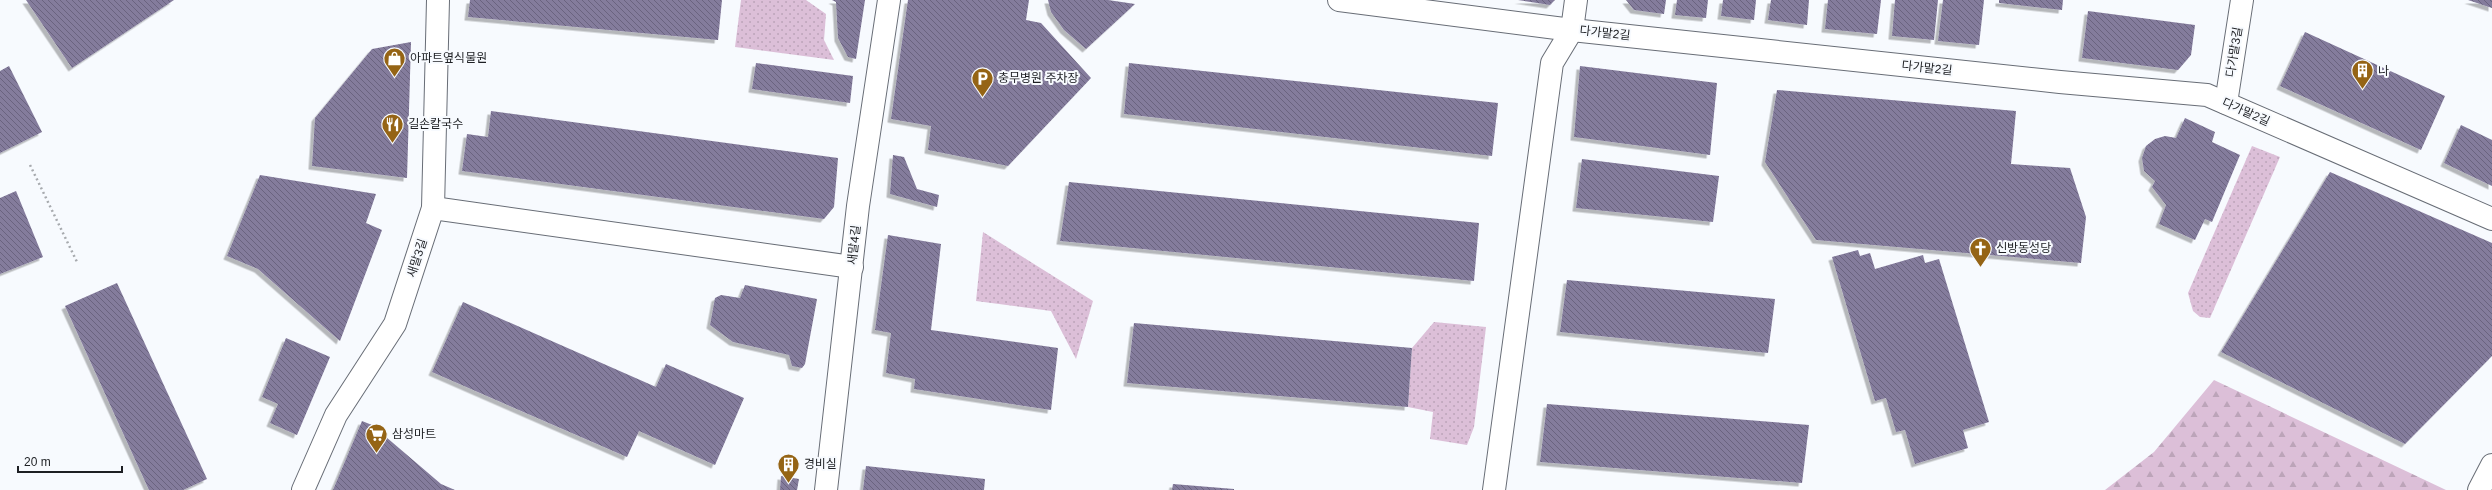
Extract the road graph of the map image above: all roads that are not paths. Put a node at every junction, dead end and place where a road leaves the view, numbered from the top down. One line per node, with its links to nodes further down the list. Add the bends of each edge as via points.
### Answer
1 (438, 0): 8 (street, 새말3길)
2 (889, 0): 10 (street, 새말4길)
3 (1339, 0): 6 (street, 다가말2길)
4 (1576, 0): 6 (street)
5 (2242, 0): 7 (street, 다가말3길)
6 (1572, 30): 7 (street, 다가말2길, via 2207,95); 14 (street, via 1552,63)
7 (2226, 103): 9 (street, 다가말2길)
8 (433, 208): 10 (street); 12 (street, 새말3길, via 395,324 336,415)
9 (2492, 219)
10 (852, 267): 13 (street, 새말4길)
11 (2492, 465): 15 (street)
12 (303, 490)
13 (826, 490)
14 (1494, 490)
15 (2479, 490)

